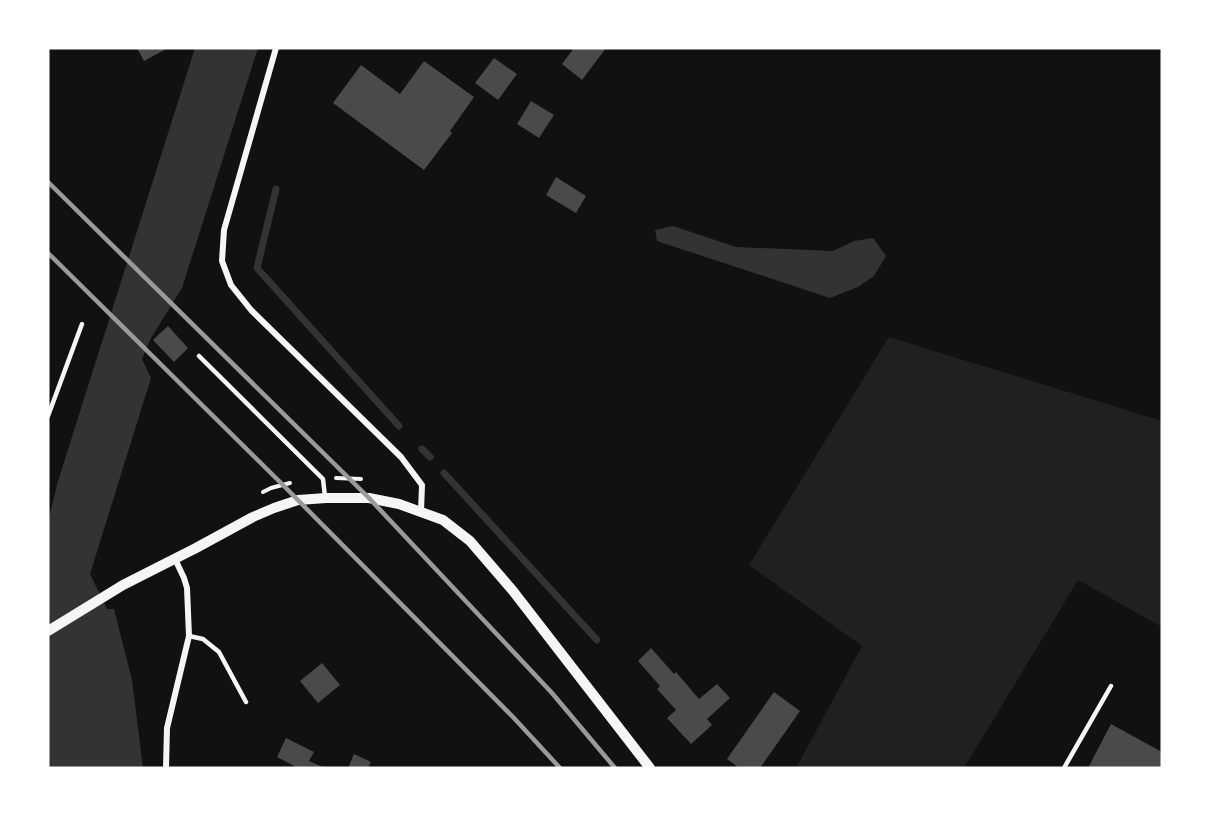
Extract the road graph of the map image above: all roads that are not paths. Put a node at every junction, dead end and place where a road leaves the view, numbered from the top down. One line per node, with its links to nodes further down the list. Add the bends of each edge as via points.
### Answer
1 (276, 48): 6 (street, via 224,230 222,261 231,285 251,310 401,457 422,485)
2 (82, 324): 4 (lane)
3 (199, 356): 5 (lane, via 323,479)
4 (48, 416)
5 (326, 498): 6 (street, via 369,498); 7 (street, via 298,500 274,508)
6 (421, 511): 13 (street, via 443,520 470,541)
7 (175, 559): 8 (street, via 123,585); 9 (street, via 187,588)
8 (48, 631)
9 (189, 636): 11 (lane, via 203,639 219,652); 12 (street, via 167,728)
10 (1111, 686): 14 (lane)
11 (246, 702)
12 (166, 768)
13 (650, 768)
14 (1064, 768)

